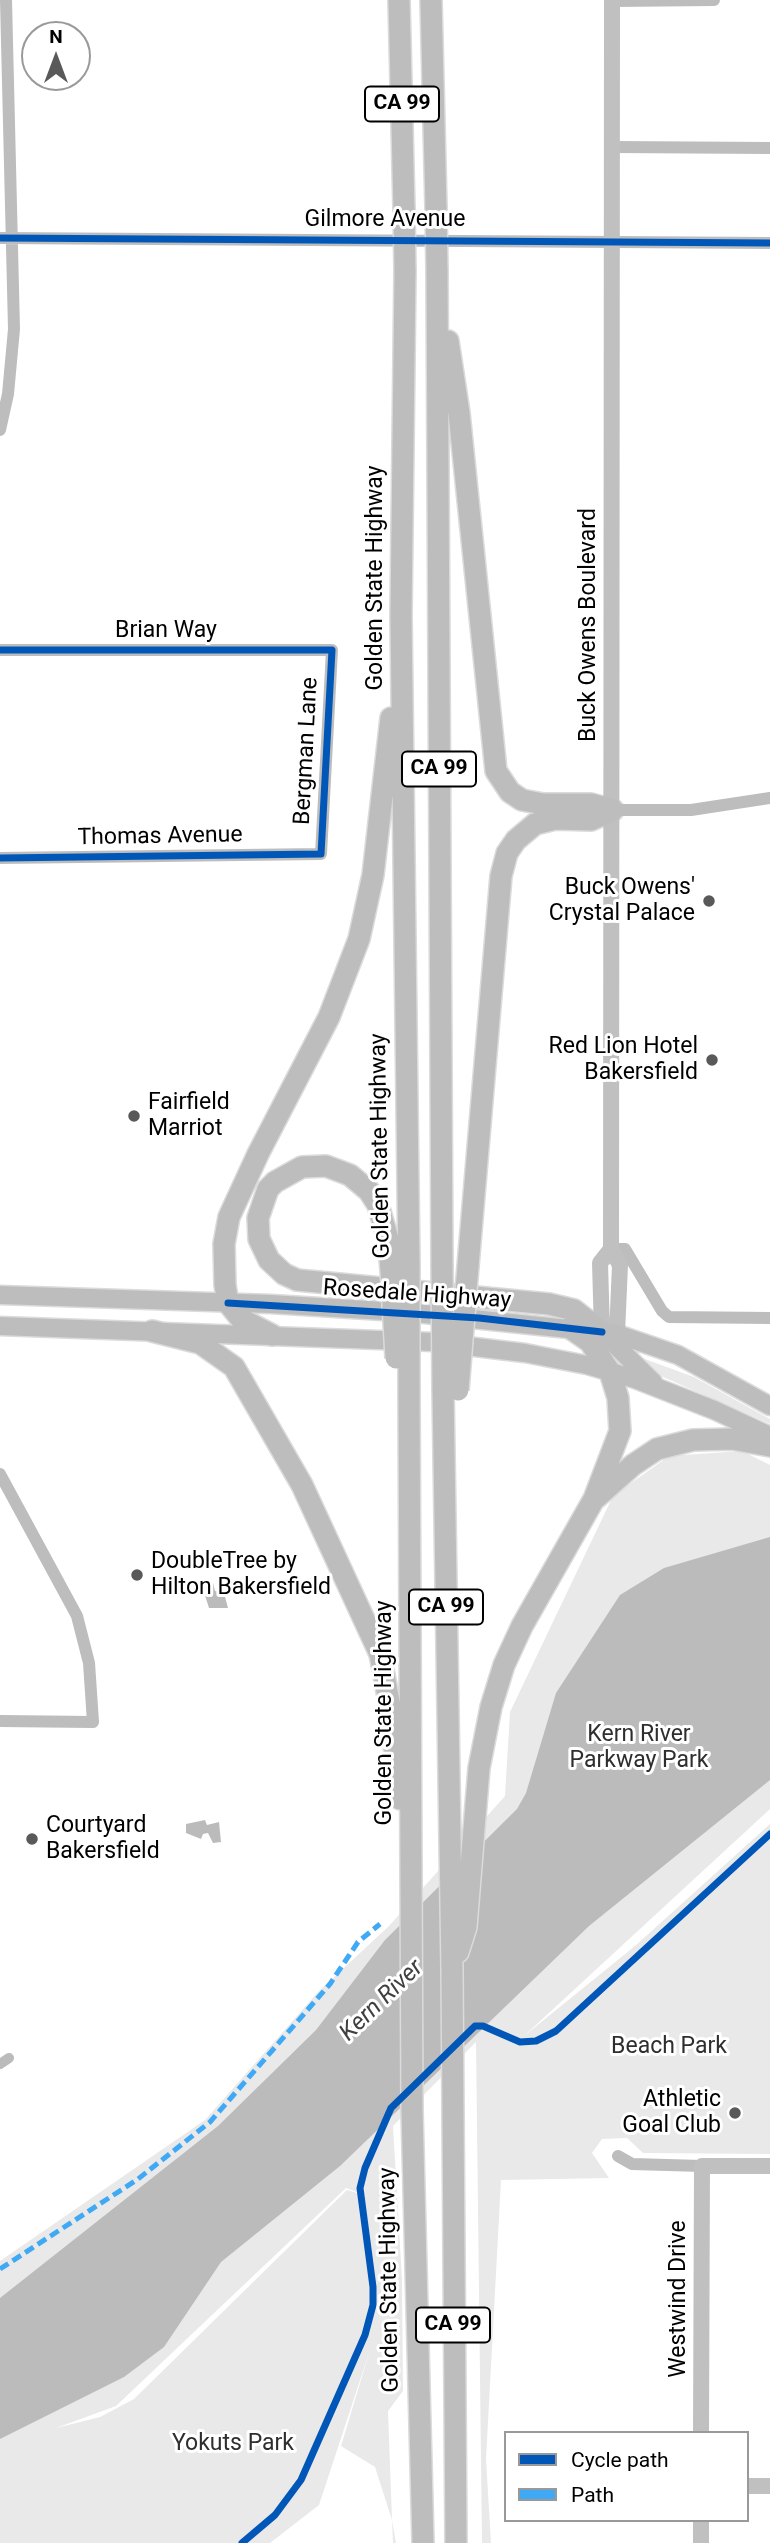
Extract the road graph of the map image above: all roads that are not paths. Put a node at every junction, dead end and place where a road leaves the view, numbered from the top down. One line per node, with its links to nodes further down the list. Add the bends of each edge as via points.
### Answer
1 (6, 0): 9 (street)
2 (400, 0): 14 (highway, Golden State Highway / CA 99, bridge, via 405,271)
3 (432, 0): 12 (highway, CA 99, bridge)
4 (714, 0): 5 (street)
5 (612, 1): 6 (main road, Buck Owens Boulevard)
6 (612, 147): 7 (street); 10 (main road, Buck Owens Boulevard)
7 (770, 148)
8 (0, 238): 9 (street, Gilmore Avenue)
9 (15, 238): 10 (street, Gilmore Avenue); 13 (street, via 12,362)
10 (613, 241): 11 (street, Gilmore Avenue); 18 (main road, Buck Owens Boulevard)
11 (770, 243)
12 (437, 271): 18 (highway, via 459,414 496,771 510,792 522,800 591,804); 33 (highway, CA 99, bridge, via 442,1266)
13 (0, 430)
14 (401, 615): 22 (highway, Golden State Highway / CA 99); 24 (highway, via 383,799 359,939 329,1017 229,1217 224,1244)
15 (0, 650): 16 (street, Brian Way)
16 (332, 650): 19 (street, Bergman Lane)
17 (770, 798): 18 (street, via 691,810)
18 (613, 810): 21 (main road, Buck Owens Boulevard); 33 (highway, bridge, via 591,820 555,819 535,824 516,841 503,866 468,1266)
19 (321, 854): 20 (street, Thomas Avenue)
20 (0, 858)
21 (611, 1249): 25 (street, via 625,1249 669,1317); 30 (main road, Buck Owens Boulevard, via 600,1263)
22 (400, 1267): 30 (highway, via 378,1205 350,1174 326,1166 302,1167 275,1182 264,1196 259,1239 269,1260 297,1280 549,1304 575,1310); 41 (highway, Golden State Highway / CA 99, bridge, via 411,1533)
23 (0, 1296): 24 (main road, Rosedale Highway)
24 (228, 1303): 27 (main road, Rosedale Highway, via 441,1315); 29 (highway, via 241,1320)
25 (770, 1318)
26 (0, 1326): 28 (main road, Rosedale Highway)
27 (570, 1328): 30 (highway)
28 (152, 1331): 29 (main road, Rosedale Highway); 41 (highway, via 215,1351 243,1378 302,1485 366,1619 386,1680)
29 (272, 1335): 31 (main road, Rosedale Highway, via 433,1342)
30 (606, 1339): 31 (main road); 32 (highway); 34 (main road); 35 (main road, via 678,1355)
31 (563, 1360): 32 (main road, Rosedale Highway)
32 (610, 1372): 34 (main road, Rosedale Highway); 39 (highway, via 618,1398 620,1431)
33 (451, 1390): 42 (highway, CA 99, via 444,1419)
34 (664, 1390): 36 (main road, Rosedale Highway)
35 (770, 1406)
36 (770, 1436)
37 (770, 1446): 39 (highway, via 713,1439 657,1449)
38 (0, 1474): 40 (street, via 77,1616 89,1663 93,1722)
39 (594, 1499): 42 (highway, via 528,1615 504,1665 491,1707 479,1768 466,1927)
40 (0, 1721)
41 (412, 1873): 50 (highway, Golden State Highway / CA 99, via 412,2110)
42 (452, 1970): 51 (highway, CA 99)
43 (618, 2156): 44 (street, via 632,2164)
44 (702, 2166): 45 (main road); 46 (main road, Westwind Drive)
45 (770, 2166)
46 (701, 2431)
47 (749, 2486): 48 (main road)
48 (770, 2486)
49 (701, 2522): 52 (main road)
50 (423, 2543)
51 (456, 2543)
52 (701, 2543)

